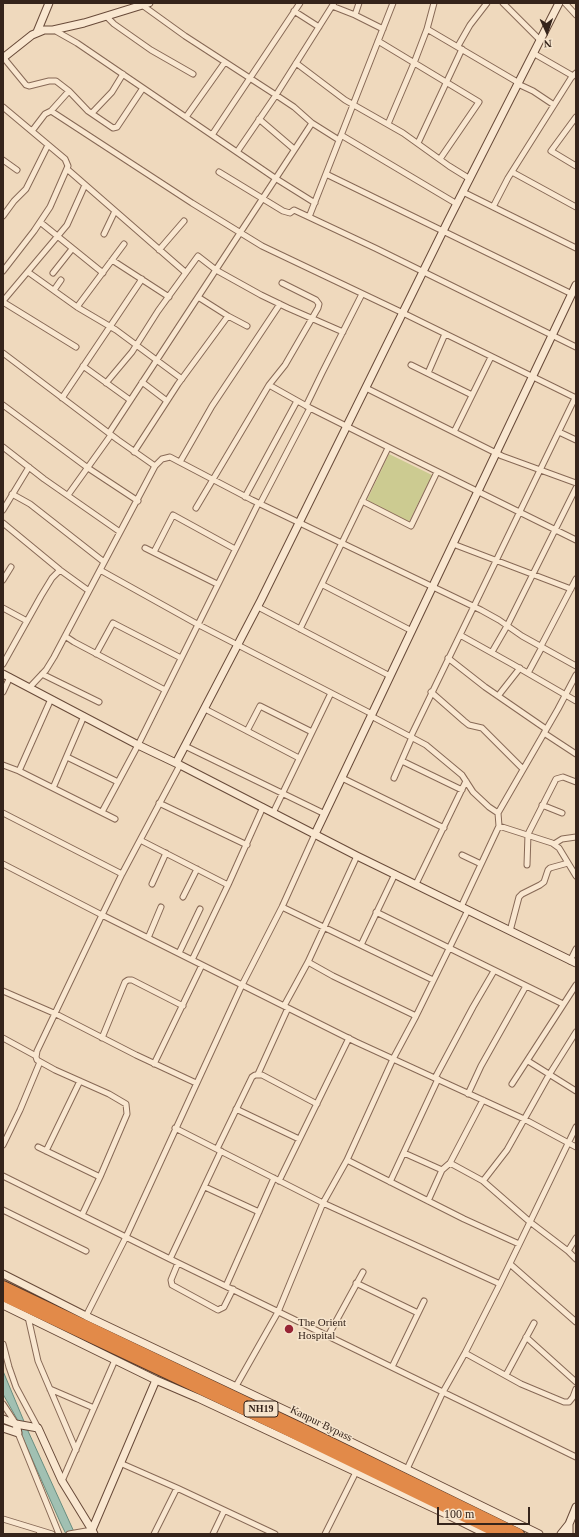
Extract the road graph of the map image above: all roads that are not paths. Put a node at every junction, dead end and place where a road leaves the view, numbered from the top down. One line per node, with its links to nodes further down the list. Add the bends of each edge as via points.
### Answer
1 (49, 3): 20 (street)
2 (300, 3): 12 (street)
3 (359, 3): 13 (street)
4 (393, 3): 17 (street)
5 (434, 3): 18 (street)
6 (487, 3): 23 (street, via 470,25)
7 (503, 3): 21 (street)
8 (559, 3): 21 (street)
9 (565, 3): 14 (street)
10 (146, 4): 15 (street); 26 (street, via 185,36)
11 (333, 5): 13 (street); 16 (street)
12 (294, 11): 16 (street); 32 (street)
13 (355, 15): 17 (street)
14 (576, 15)
15 (106, 16): 19 (street); 30 (street, via 151,50)
16 (319, 27): 27 (street)
17 (383, 29): 22 (street)
18 (427, 29): 23 (street); 28 (street)
19 (53, 30): 20 (street); 29 (street)
20 (37, 32): 25 (street)
21 (540, 40): 24 (street)
22 (378, 41): 28 (street); 38 (street)
23 (460, 47): 33 (street); 34 (street)
24 (533, 53): 31 (street); 34 (street)
25 (3, 57): 36 (street, via 26,85 53,81)
26 (225, 62): 32 (street); 43 (street)
27 (296, 63): 37 (street); 38 (street)
28 (414, 63): 33 (street); 47 (street)
29 (123, 74): 35 (street); 42 (street, via 112,92)
30 (193, 74)
31 (575, 74): 39 (street)
32 (249, 78): 37 (street); 49 (street)
33 (446, 82): 52 (street); 56 (street, via 479,102)
34 (518, 84): 39 (street); 65 (street)
35 (143, 88): 42 (street, via 116,128 109,127); 43 (street)
36 (69, 91): 41 (street); 42 (street)
37 (276, 95): 45 (street); 46 (street)
38 (353, 105): 47 (street); 50 (street)
39 (554, 105): 62 (street)
40 (3, 107): 48 (street)
41 (51, 111): 48 (street, via 45,114); 79 (street)
42 (92, 113)
43 (186, 117): 49 (street)
44 (576, 117): 58 (street, via 551,151)
45 (259, 119): 54 (street); 55 (street)
46 (312, 123): 51 (street); 54 (street)
47 (388, 124): 52 (street)
48 (32, 131): 53 (street)
49 (212, 135): 55 (street)
50 (341, 135): 51 (street); 70 (street)
51 (339, 140): 63 (street)
52 (418, 143): 56 (street)
53 (48, 145): 59 (street, via 65,159); 74 (street, via 26,189)
54 (294, 149): 64 (street)
55 (237, 152): 64 (street)
56 (440, 159): 65 (street)
57 (3, 160): 60 (street)
58 (576, 166)
59 (67, 169): 66 (street); 77 (street, via 50,207)
60 (17, 170)
61 (219, 172): 68 (street)
62 (512, 172): 71 (street); 72 (street)
63 (326, 174): 69 (street); 78 (street)
64 (275, 178): 68 (street); 69 (street)
65 (470, 179): 67 (street)
66 (85, 185): 73 (street); 81 (street, via 67,225)
67 (463, 192): 70 (street); 71 (street)
68 (262, 198): 75 (street, via 283,211 290,213 294,210); 79 (street)
69 (314, 203): 75 (street)
70 (457, 204): 78 (street)
71 (493, 207): 83 (street)
72 (576, 207)
73 (115, 211): 80 (street); 85 (street)
74 (3, 216)
75 (309, 217): 91 (street)
76 (184, 221): 85 (street)
77 (40, 222): 81 (street); 88 (street)
78 (444, 230): 91 (street); 100 (street)
79 (239, 233): 87 (street); 99 (street)
80 (104, 234)
81 (58, 237): 84 (street); 89 (street)
82 (124, 244): 86 (street)
83 (576, 248)
84 (72, 249): 92 (street); 93 (street)
85 (159, 250): 90 (street)
86 (112, 260): 93 (street); 94 (street)
87 (216, 270): 90 (street, via 198,256); 102 (street); 104 (street)
88 (3, 271)
89 (28, 272): 98 (street); 103 (street)
90 (185, 272): 101 (street)
91 (424, 272): 106 (street); 113 (street)
92 (53, 273)
93 (103, 273): 105 (street)
94 (142, 279): 101 (street); 109 (street)
95 (61, 280): 98 (street)
96 (282, 283): 108 (street, via 318,302 318,308)
97 (576, 285): 100 (street)
98 (54, 290): 105 (street)
99 (362, 294): 106 (street); 111 (street)
100 (572, 294): 113 (street)
101 (169, 297): 114 (street)
102 (198, 297): 107 (street); 119 (street)
103 (3, 301): 115 (street)
104 (280, 304): 108 (street); 146 (street, via 212,406)
105 (77, 307): 109 (street)
106 (403, 313): 112 (street); 128 (street)
107 (228, 316): 110 (street); 124 (street)
108 (312, 318): 111 (street); 127 (street, via 285,365)
109 (109, 326): 114 (street); 121 (street)
110 (247, 326)
111 (343, 332): 136 (street)
112 (445, 334): 118 (street); 122 (street)
113 (552, 335): 116 (street); 123 (street)
114 (136, 346): 119 (street); 126 (street)
115 (76, 347)
116 (576, 347)
117 (3, 353): 130 (street)
118 (491, 357): 123 (street); 129 (street)
119 (156, 360): 124 (street); 125 (street)
120 (411, 365): 122 (street)
121 (83, 366): 126 (street); 130 (street)
122 (428, 373): 129 (street)
123 (532, 377): 131 (street); 145 (street)
124 (182, 378): 133 (street)
125 (142, 382): 132 (street); 133 (street)
126 (106, 383): 132 (street)
127 (269, 385): 134 (street); 152 (street)
128 (366, 388): 137 (street); 138 (street)
129 (472, 395): 138 (street)
130 (62, 398): 140 (street)
131 (576, 398): 139 (street)
132 (130, 400): 140 (street)
133 (167, 401): 144 (street)
134 (297, 401): 136 (street); 159 (street)
135 (3, 405): 149 (street)
136 (308, 407): 137 (street); 162 (street, via 276,476)
137 (347, 427): 143 (street); 166 (street)
138 (454, 432): 145 (street)
139 (559, 432): 141 (street); 150 (street)
140 (110, 434): 144 (street); 149 (street)
141 (576, 440)
142 (3, 448): 148 (street)
143 (388, 448): 151 (street); 161 (street)
144 (134, 452): 147 (street)
145 (496, 453): 150 (street); 155 (street)
146 (180, 462): 147 (street, via 164,458); 152 (street)
147 (155, 466): 160 (street)
148 (29, 467): 156 (street); 158 (street)
149 (88, 468): 158 (street); 160 (street)
150 (540, 470): 153 (street); 165 (street)
151 (437, 472): 155 (street); 161 (street, via 411,526)
152 (213, 479): 159 (street); 163 (street)
153 (576, 483)
154 (576, 488): 157 (street)
155 (478, 491): 165 (street); 172 (street)
156 (12, 494): 164 (street); 177 (street, via 30,504)
157 (575, 494): 168 (street)
158 (68, 495): 169 (street)
159 (245, 497): 162 (street)
160 (138, 501): 169 (street)
161 (362, 501): 171 (street)
162 (259, 504): 166 (street); 174 (street)
163 (196, 508)
164 (3, 510)
165 (519, 512): 168 (street); 176 (street)
166 (300, 522): 171 (street); 190 (street)
167 (3, 523): 179 (street)
168 (555, 530): 170 (street); 181 (street)
169 (120, 532): 177 (street)
170 (576, 540)
171 (341, 542): 185 (street); 186 (street)
172 (454, 544): 176 (street); 186 (street)
173 (145, 548): 175 (street)
174 (235, 549): 175 (street, via 173,515); 184 (street)
175 (154, 552): 184 (street)
176 (496, 559): 181 (street); 189 (street)
177 (104, 562): 180 (street)
178 (11, 567): 183 (street)
179 (60, 570): 188 (street); 192 (street, via 40,596)
180 (100, 570): 188 (street); 193 (street)
181 (533, 574): 187 (street); 194 (street)
182 (576, 579): 187 (street)
183 (3, 580)
184 (217, 584): 193 (street)
185 (323, 585): 195 (street); 196 (street)
186 (433, 587): 189 (street); 196 (street)
187 (573, 589): 200 (street)
188 (89, 591): 198 (street)
189 (473, 606): 194 (street); 197 (street)
190 (258, 607): 195 (street); 199 (street)
191 (3, 608): 192 (street)
192 (27, 621): 205 (street)
193 (197, 624): 199 (street); 203 (street)
194 (507, 626): 200 (street); 201 (street)
195 (300, 629): 212 (street)
196 (412, 631): 212 (street)
197 (460, 635): 201 (street); 204 (street)
198 (65, 636): 202 (street); 210 (street)
199 (238, 645): 218 (street); 224 (street)
200 (542, 647): 206 (street); 208 (street)
201 (492, 652): 207 (street)
202 (96, 654): 203 (street, via 113,623); 215 (street)
203 (180, 658): 215 (street)
204 (448, 658): 217 (street); 220 (street)
205 (3, 664)
206 (576, 666)
207 (520, 668): 208 (street); 220 (street)
208 (528, 673): 219 (street)
209 (3, 674): 213 (street)
210 (42, 674): 214 (street); 223 (street)
211 (576, 675): 219 (street)
212 (390, 676): 225 (street)
213 (10, 677): 214 (street); 216 (street)
214 (30, 687): 221 (street)
215 (165, 690): 231 (street)
216 (3, 692)
217 (431, 692): 230 (street); 239 (street, via 464,721 482,728)
218 (330, 693): 225 (street); 229 (street)
219 (565, 695): 222 (street); 228 (street)
220 (498, 696): 228 (street)
221 (51, 699): 226 (street); 240 (street)
222 (576, 701)
223 (99, 702)
224 (205, 709): 227 (street); 232 (street)
225 (371, 715): 230 (street); 241 (street)
226 (84, 716): 231 (street); 234 (street)
227 (247, 731): 229 (street, via 260,706); 235 (street)
228 (545, 731): 233 (street); 239 (street)
229 (312, 732): 235 (street)
230 (412, 737): 236 (street); 243 (street, via 449,763)
231 (138, 745): 237 (street); 244 (street)
232 (185, 746): 237 (street); 248 (street)
233 (576, 754)
234 (67, 757): 244 (street); 246 (street)
235 (299, 758): 248 (street)
236 (402, 761): 242 (street); 247 (street)
237 (178, 764): 249 (street); 251 (street)
238 (3, 765): 240 (street)
239 (524, 769): 255 (street)
240 (19, 771): 246 (street)
241 (342, 778): 257 (street); 260 (street)
242 (394, 778)
243 (466, 781): 247 (street); 255 (street, via 473,792)
244 (118, 782): 252 (street)
245 (576, 782): 250 (street, via 563,777 556,779)
246 (53, 788): 252 (street)
247 (462, 790): 260 (street)
248 (282, 793): 254 (street); 257 (street)
249 (159, 803): 264 (street); 266 (street)
250 (542, 806): 256 (street); 262 (street)
251 (263, 807): 254 (street); 266 (street)
252 (102, 812): 258 (street)
253 (3, 813): 276 (street)
254 (273, 813): 261 (street)
255 (498, 813): 259 (street)
256 (562, 813)
257 (324, 814): 261 (street)
258 (116, 819)
259 (499, 826): 262 (street); 272 (street)
260 (444, 828): 280 (street)
261 (315, 834): 269 (street); 284 (street)
262 (528, 834): 265 (street); 273 (street)
263 (576, 837): 265 (street, via 562,839)
264 (140, 840): 267 (street); 276 (street)
265 (554, 844): 270 (street)
266 (247, 845): 281 (street)
267 (166, 853): 275 (street); 279 (street)
268 (462, 855): 272 (street)
269 (357, 856): 277 (street); 289 (street)
270 (568, 863): 274 (street); 290 (street, via 550,868 544,882 519,897)
271 (3, 864): 288 (street)
272 (481, 864): 285 (street)
273 (527, 865)
274 (574, 867): 278 (street)
275 (197, 869): 281 (street); 282 (street)
276 (122, 874): 288 (street)
277 (395, 874): 280 (street); 287 (street)
278 (576, 876)
279 (152, 884)
280 (416, 884): 285 (street)
281 (228, 885): 296 (street)
282 (183, 897)
283 (161, 907): 291 (street)
284 (282, 907): 289 (street); 303 (street)
285 (465, 908): 290 (street); 293 (street)
286 (200, 909): 295 (street)
287 (376, 912): 292 (street); 293 (street)
288 (102, 915): 291 (street); 309 (street)
289 (323, 927): 292 (street); 297 (street)
290 (510, 931): 298 (street)
291 (148, 938): 295 (street)
292 (361, 945): 301 (street)
293 (449, 948): 300 (street); 301 (street)
294 (576, 949): 298 (street)
295 (179, 953): 296 (street)
296 (192, 960): 299 (street)
297 (308, 962): 308 (street); 310 (street)
298 (573, 962)
299 (202, 965): 303 (street); 307 (street)
300 (494, 971): 304 (street); 322 (street)
301 (433, 980): 310 (street)
302 (576, 985): 306 (street)
303 (242, 986): 308 (street); 324 (street)
304 (526, 986): 306 (street); 327 (street)
305 (3, 991): 309 (street)
306 (563, 1004): 317 (street)
307 (182, 1006): 313 (street, via 128,980); 319 (street)
308 (286, 1007): 314 (street); 320 (street)
309 (56, 1014): 313 (street); 315 (street)
310 (416, 1016): 316 (street)
311 (576, 1032): 321 (street)
312 (3, 1038): 315 (street)
313 (102, 1038): 319 (street)
314 (349, 1038): 316 (street); 329 (street)
315 (36, 1056): 318 (street)
316 (393, 1059): 322 (street); 342 (street)
317 (528, 1061): 321 (street); 325 (street)
318 (40, 1062): 323 (street); 336 (street)
319 (154, 1064): 324 (street)
320 (258, 1074): 329 (street); 330 (street, via 252,1077)
321 (549, 1075): 326 (street); 331 (street)
322 (436, 1079): 327 (street); 341 (street)
323 (80, 1081): 340 (street); 346 (street, via 126,1104 128,1109)
324 (196, 1084): 333 (street)
325 (512, 1084)
326 (576, 1091)
327 (468, 1094): 328 (street)
328 (483, 1100): 331 (street); 343 (street)
329 (317, 1104): 334 (street)
330 (236, 1109): 334 (street); 339 (street)
331 (524, 1119): 335 (street); 348 (street, via 507,1150)
332 (576, 1127): 335 (street)
333 (175, 1128): 339 (street); 357 (street)
334 (299, 1139): 347 (street)
335 (568, 1142): 338 (street); 356 (street)
336 (3, 1145)
337 (38, 1147): 340 (street)
338 (576, 1147)
339 (219, 1150): 347 (street); 350 (street)
340 (46, 1151): 346 (street)
341 (404, 1153): 344 (street); 349 (street)
342 (347, 1160): 349 (street); 352 (street)
343 (450, 1163): 344 (street); 348 (street)
344 (442, 1170): 351 (street)
345 (3, 1176): 355 (street)
346 (100, 1177): 355 (street)
347 (276, 1180): 352 (street); 354 (street)
348 (483, 1181): 356 (street)
349 (390, 1182): 351 (street)
350 (204, 1187): 354 (street); 362 (street)
351 (428, 1201): 359 (street)
352 (323, 1203): 369 (street); 376 (street)
353 (3, 1210): 360 (street)
354 (259, 1212): 371 (street)
355 (82, 1215): 357 (street)
356 (530, 1222): 359 (street); 361 (street)
357 (126, 1237): 362 (street); 378 (street)
358 (576, 1238): 361 (street)
359 (519, 1244): 365 (street)
360 (86, 1251)
361 (568, 1251): 363 (street)
362 (170, 1259): 364 (street)
363 (576, 1259)
364 (178, 1263): 371 (street); 372 (street, via 171,1280 172,1285 218,1310 224,1307)
365 (510, 1264): 369 (street); 380 (street)
366 (363, 1272): 368 (street)
367 (3, 1274): 378 (street)
368 (356, 1283): 377 (street); 382 (street)
369 (500, 1284): 385 (street)
370 (3, 1286): 424 (highway, Kanpur Bypass / NH19)
371 (226, 1286): 372 (street)
372 (233, 1290): 376 (street)
373 (3, 1296): 423 (highway, Kanpur Bypass / NH19)
374 (424, 1301): 377 (street)
375 (3, 1305): 379 (street)
376 (278, 1312): 382 (street); 391 (street)
377 (418, 1312): 387 (street)
378 (86, 1316): 391 (street)
379 (28, 1318): 386 (street); 392 (street, via 38,1361)
380 (576, 1322)
381 (534, 1323): 383 (street)
382 (328, 1336): 387 (street)
383 (526, 1337): 388 (street); 390 (street)
384 (3, 1344): 399 (street, via 16,1387)
385 (465, 1353): 388 (street); 394 (street)
386 (115, 1360): 389 (street); 396 (street)
387 (392, 1367): 394 (street)
388 (506, 1375): 393 (street, via 564,1402 569,1402)
389 (156, 1380): 404 (street); 406 (street)
390 (576, 1382)
391 (236, 1386): 405 (street)
392 (50, 1389): 396 (street); 402 (street)
393 (576, 1389)
394 (443, 1392): 403 (street); 405 (street)
395 (3, 1404): 398 (street)
396 (94, 1408): 402 (street)
397 (3, 1419): 398 (street)
398 (18, 1424): 399 (street); 401 (street)
399 (35, 1427): 407 (street)
400 (3, 1428): 401 (street)
401 (18, 1433): 416 (street)
402 (76, 1450): 407 (street)
403 (576, 1457)
404 (120, 1463): 408 (street); 414 (street)
405 (407, 1469): 425 (street)
406 (356, 1472): 421 (street); 422 (street)
407 (62, 1481): 414 (street)
408 (177, 1488): 410 (street); 418 (street)
409 (576, 1507): 412 (street)
410 (224, 1511): 419 (street); 420 (street)
411 (3, 1518): 413 (street)
412 (569, 1524): 426 (street); 427 (street)
413 (40, 1532): 415 (street)
414 (93, 1532): 417 (street)
415 (52, 1534)
416 (59, 1534)
417 (69, 1534)
418 (154, 1534)
419 (213, 1534)
420 (275, 1534)
421 (325, 1534)
422 (486, 1534)
423 (500, 1534)
424 (519, 1534)
425 (539, 1534)
426 (561, 1534)
427 (569, 1534)

